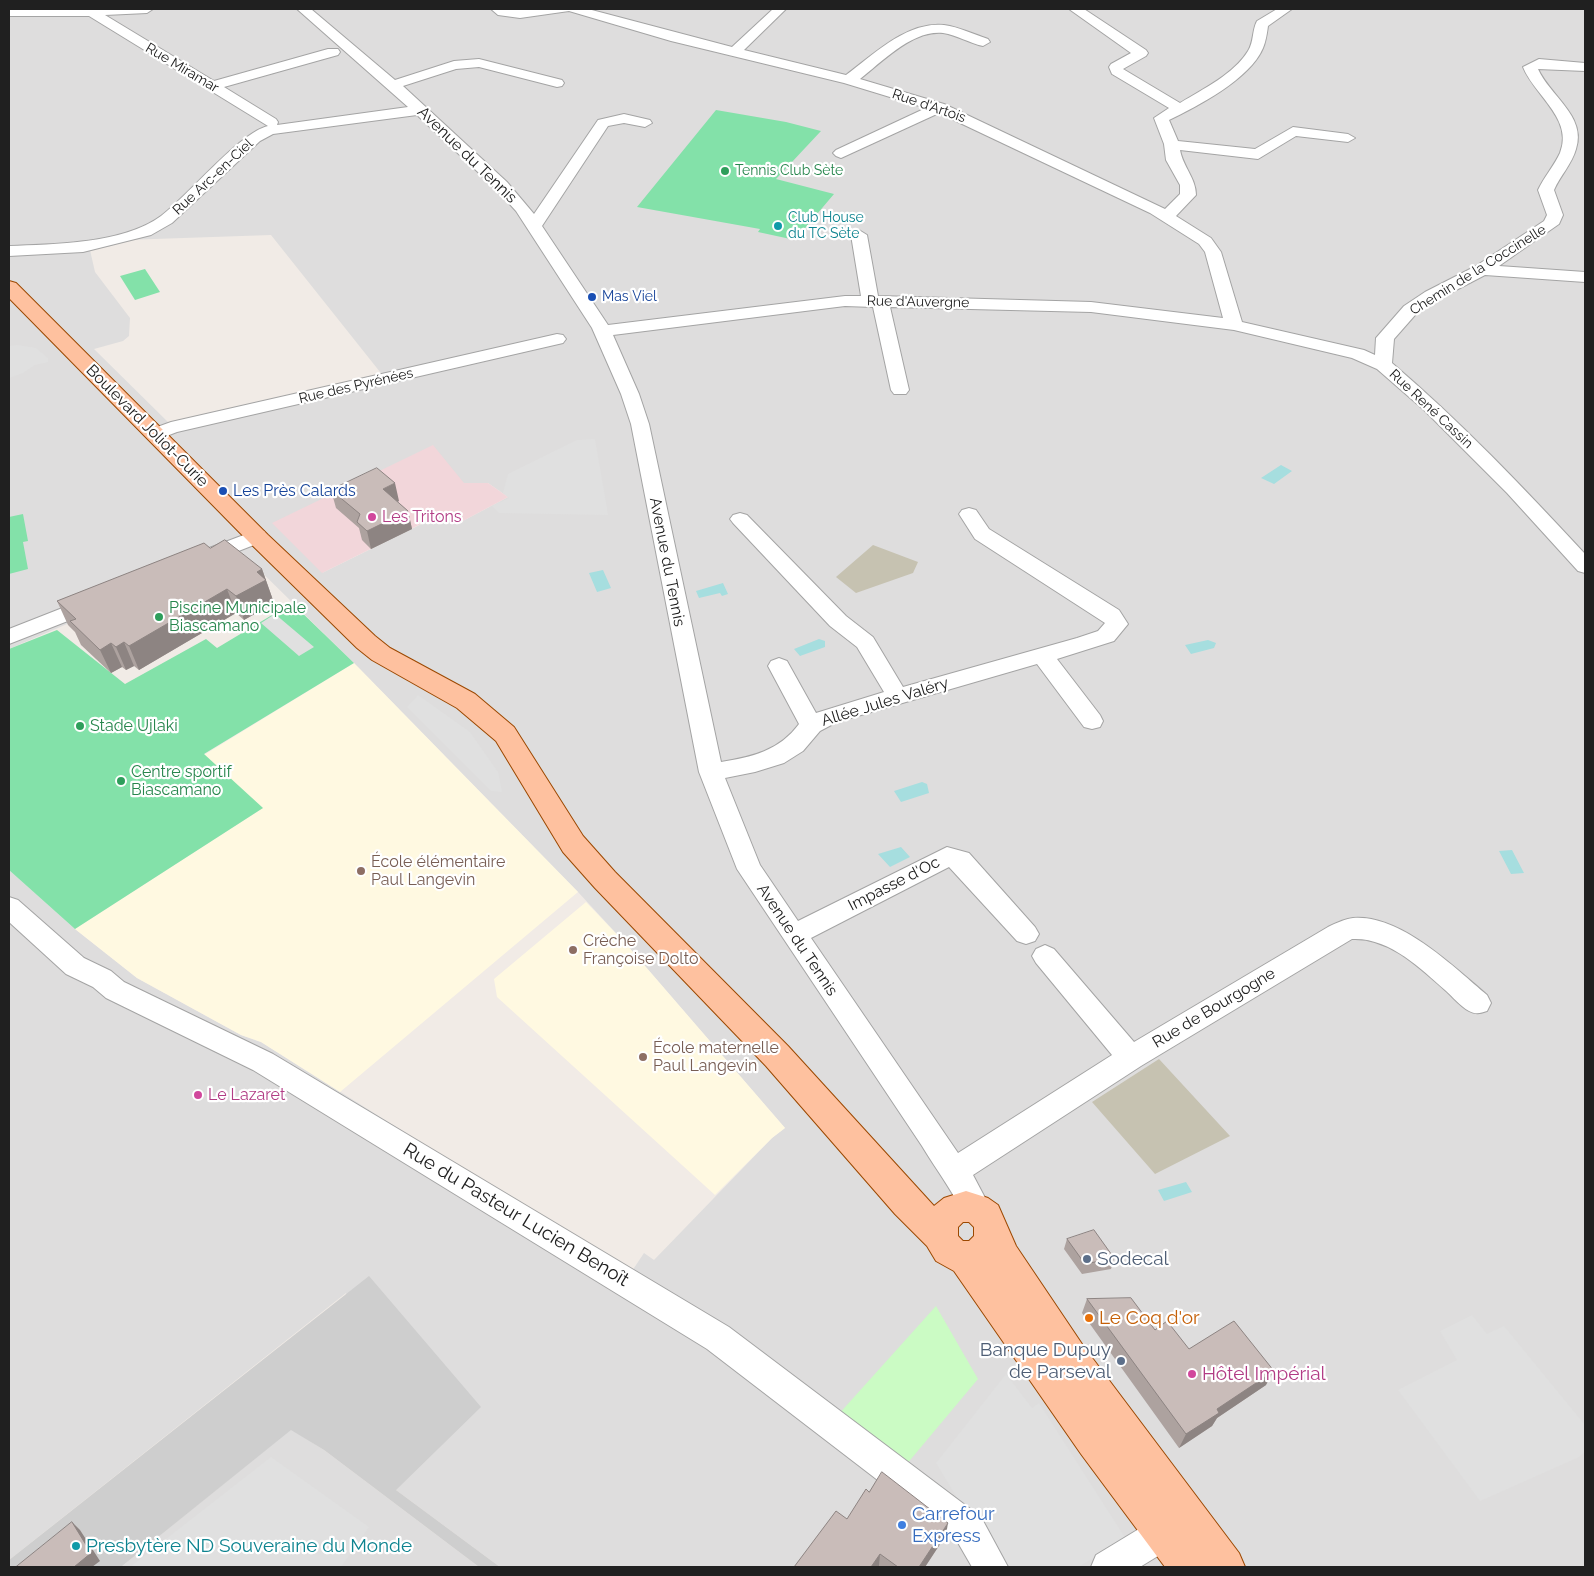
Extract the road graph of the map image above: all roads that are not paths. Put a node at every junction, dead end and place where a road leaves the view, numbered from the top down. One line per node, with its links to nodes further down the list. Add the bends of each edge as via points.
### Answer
1 (147, 9): 10 (street)
2 (303, 9): 17 (street, Avenue du Tennis)
3 (497, 9): 4 (street, via 509,14 523,14)
4 (564, 9)
5 (574, 9): 12 (street, Rue d'Artois)
6 (780, 9): 12 (street)
7 (1076, 9): 20 (street, via 1141,52 1116,67 1117,71)
8 (1286, 9): 20 (street, via 1276,16 1264,16 1255,50 1229,78)
9 (9, 12): 10 (street)
10 (94, 12): 18 (street, Rue Miramar)
11 (983, 42): 15 (street, via 940,29 928,30 903,41)
12 (736, 51): 15 (street, Rue d'Artois)
13 (333, 52): 18 (street)
14 (1585, 67): 31 (street, Chemin de la Coccinelle, via 1539,63 1530,67 1536,81 1567,122 1571,138 1568,153 1546,190 1555,215 1551,224)
15 (849, 80): 19 (street, Rue d'Artois)
16 (557, 82): 17 (street, via 466,62)
17 (393, 85): 21 (street, Avenue du Tennis)
18 (212, 86): 22 (street, Rue Miramar)
19 (939, 107): 26 (street); 27 (street, Rue d'Artois)
20 (1181, 109): 25 (street, via 1161,118)
21 (420, 110): 28 (street, Avenue du Tennis, via 501,185); 30 (street, Rue Arc-en-Ciel, via 269,130 255,138 166,220 145,232 83,247)
22 (271, 122)
23 (645, 123): 28 (street, via 626,117 603,123)
24 (1348, 138): 25 (street, via 1293,132 1258,154)
25 (1172, 144): 27 (street, via 1174,160 1188,186 1188,196)
26 (841, 153)
27 (1167, 216): 35 (street, Rue d'Artois, via 1205,241 1213,252)
28 (534, 226): 36 (street, Avenue du Tennis)
29 (859, 235): 34 (street)
30 (9, 251)
31 (1482, 270): 32 (street); 38 (street, Chemin de la Coccinelle, via 1410,310 1385,338)
32 (1585, 277)
33 (9, 287): 40 (main road, Boulevard Joliot-Curie)
34 (875, 301): 35 (street, Rue d'Auvergne, via 1090,307); 36 (street, Rue d'Auvergne, via 812,303); 39 (street)
35 (1234, 325): 38 (street, Rue René Cassin, via 1358,354)
36 (602, 331): 55 (street, Avenue du Tennis, via 640,424)
37 (557, 339): 40 (street, Rue des Pyrénées)
38 (1384, 365): 45 (street, Rue René Cassin, via 1438,413)
39 (900, 390)
40 (156, 434): 43 (main road, Boulevard Joliot-Curie)
41 (969, 514): 48 (street, Allée Jules Valéry, via 982,534 1111,616 1117,624 1112,632)
42 (740, 519): 52 (street, via 838,621 865,642)
43 (257, 536): 44 (street); 63 (main road, Boulevard Joliot-Curie, via 381,654 466,701 505,734 573,844 606,880 777,1056 907,1203)
44 (184, 566)
45 (1585, 566)
46 (110, 596): 47 (street)
47 (9, 637)
48 (1085, 643): 49 (street, Allée Jules Valéry); 51 (street, via 1086,652)
49 (1040, 654): 51 (street); 52 (street, Allée Jules Valéry)
50 (779, 666): 54 (street)
51 (1055, 671): 53 (street)
52 (898, 697): 54 (street, Allée Jules Valéry, via 829,716)
53 (1092, 721)
54 (811, 725): 55 (street, Allée Jules Valéry, via 804,737 771,758 755,765)
55 (711, 772): 58 (street, Avenue du Tennis, via 749,869)
56 (9, 907): 65 (street, Rue du Pasteur Lucien Benoît, via 75,966 102,979 115,990 263,1062 718,1338 969,1529)
57 (1026, 934): 58 (street, Impasse d'Oc, via 960,860 947,857)
58 (794, 935): 62 (street, Avenue du Tennis)
59 (1045, 956): 61 (street)
60 (1478, 1003): 61 (street, Rue de Bourgogne, via 1395,938 1354,928 1336,934)
61 (1131, 1058): 62 (street, Rue de Bourgogne)
62 (953, 1172): 63 (street, Avenue du Tennis)
63 (963, 1227): 64 (main road, via 1094,1441)
64 (1171, 1519): 66 (street); 67 (main road); 68 (street); 69 (main road)
65 (991, 1567)
66 (1108, 1567)
67 (1189, 1567)
68 (1207, 1567)
69 (1225, 1567)

